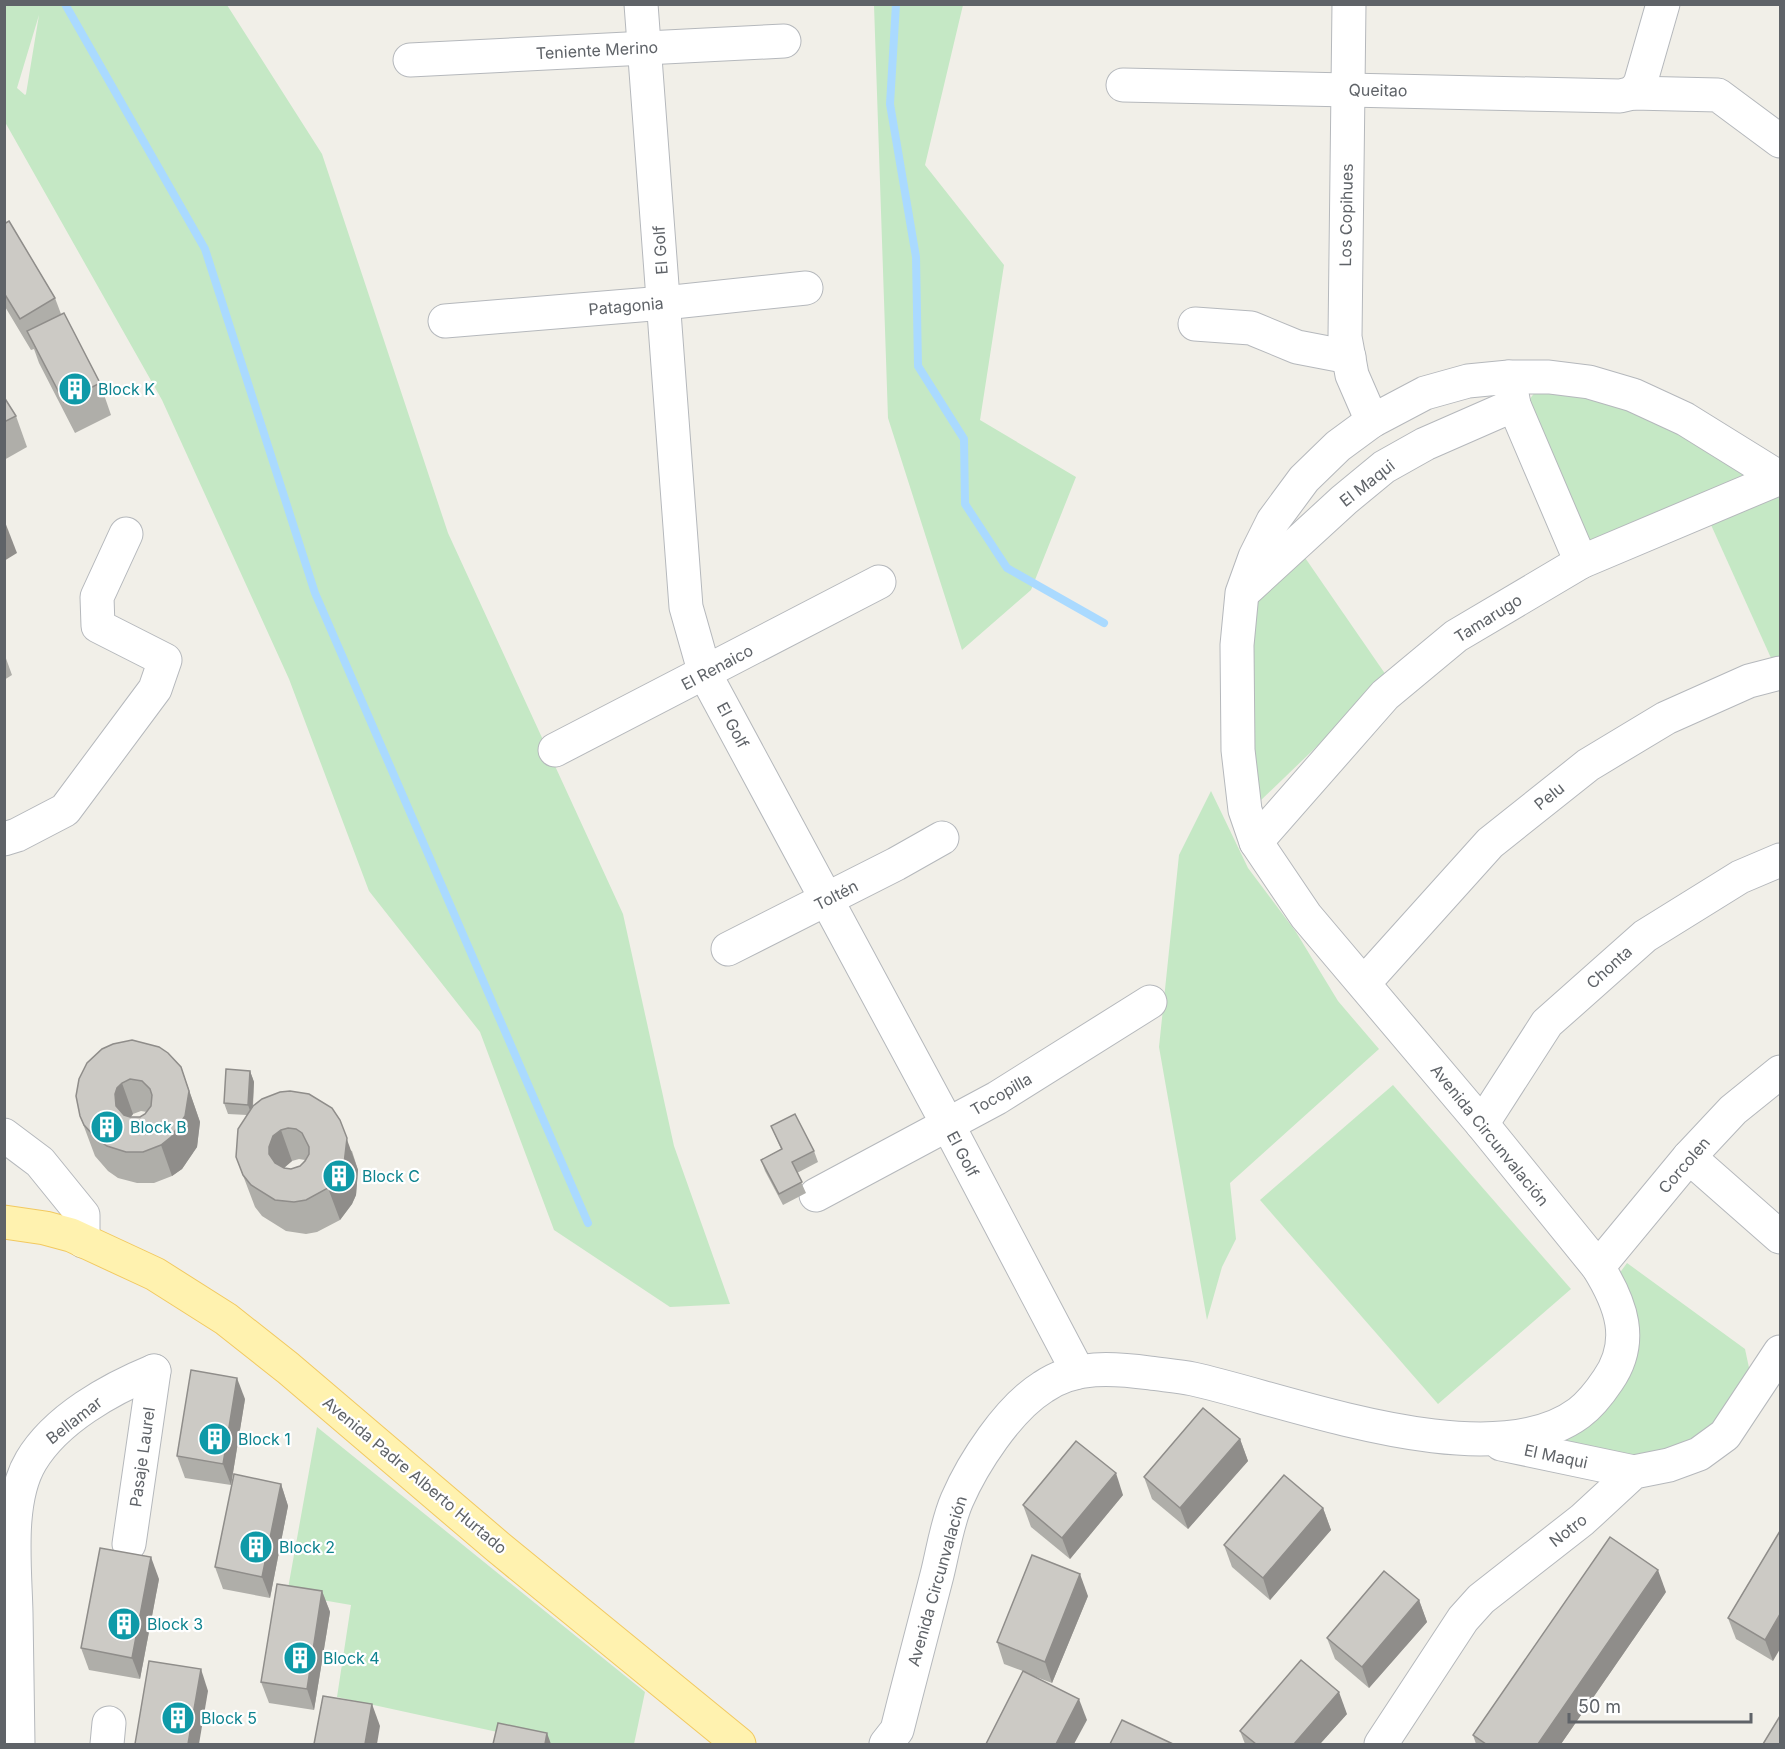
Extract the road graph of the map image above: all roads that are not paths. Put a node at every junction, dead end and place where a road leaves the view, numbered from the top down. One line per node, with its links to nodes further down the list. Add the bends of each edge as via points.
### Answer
1 (640, 4): 5 (street, El Golf)
2 (1349, 4): 8 (street, Los Copihues)
3 (1663, 4): 9 (street, via 1640,84)
4 (784, 41): 5 (street, Teniente Merino)
5 (644, 48): 6 (street, Teniente Merino); 12 (street, El Golf)
6 (410, 60)
7 (1123, 86): 8 (street, Queitao)
8 (1348, 89): 9 (street, Queitao, via 1620,96); 15 (street, Los Copihues)
9 (1633, 93): 10 (street, Queitao, via 1718,95)
10 (1780, 141)
11 (806, 288): 12 (street, Patagonia)
12 (664, 303): 13 (street, Patagonia); 23 (street, El Golf, via 686,607)
13 (445, 321)
14 (1195, 324): 15 (street, via 1251,328 1297,347)
15 (1348, 357): 17 (street, Los Copihues)
16 (1512, 391): 17 (street, Avenida Circunvalación, via 1468,381 1425,393); 18 (street, Avenida Circunvalación, via 1549,377 1589,382 1633,395 1684,419); 20 (street); 22 (street, El Maqui, via 1384,467)
17 (1372, 421): 22 (street, Avenida Circunvalación, via 1338,446 1304,479 1273,521)
18 (1780, 478): 20 (street, Tamarugo)
19 (126, 534): 27 (street, via 97,597 98,626 165,660 155,689 65,810)
20 (1581, 562): 28 (street, Tamarugo, via 1456,636 1385,695)
21 (879, 582): 23 (street, El Renaico)
22 (1242, 593): 28 (street, Avenida Circunvalación, via 1237,645 1238,750 1245,810)
23 (705, 674): 25 (street, El Renaico); 30 (street, El Golf)
24 (1780, 674): 32 (street, Pelu, via 1749,681 1666,718 1588,765 1490,843)
25 (555, 750)
26 (942, 838): 30 (street, Toltén)
27 (4, 839)
28 (1256, 842): 32 (street, Avenida Circunvalación, via 1306,916)
29 (1780, 860): 35 (street, Chonta, via 1740,877 1645,936 1547,1023)
30 (827, 899): 31 (street, Toltén); 36 (street, El Golf)
31 (728, 949)
32 (1364, 983): 35 (street, Avenida Circunvalación)
33 (1150, 1002): 36 (street, Tocopilla)
34 (1780, 1072): 38 (street, Corcolen, via 1733,1110)
35 (1482, 1124): 44 (street, Avenida Circunvalación)
36 (948, 1125): 39 (street, Tocopilla); 47 (street, El Golf)
37 (4, 1135): 42 (street, via 40,1162 83,1215)
38 (1689, 1157): 41 (street); 44 (street, Corcolen)
39 (816, 1195)
40 (4, 1222): 42 (main road, Avenida Padre Alberto Hurtado)
41 (1780, 1237)
42 (77, 1238): 43 (main road, Avenida Padre Alberto Hurtado, via 42,1235); 52 (main road, Avenida Padre Alberto Hurtado, via 155,1274 226,1319)
43 (4, 1239)
44 (1598, 1267): 48 (street, Avenida Circunvalación, via 1621,1313 1623,1343 1614,1370 1599,1393 1579,1413 1552,1427 1524,1435)
45 (1780, 1352): 49 (street, via 1725,1435 1699,1454)
46 (154, 1371): 50 (street, Pasaje Laurel); 51 (street, Bellamar, via 125,1383 64,1423 44,1441 30,1462 22,1484 15,1532)
47 (1078, 1372): 48 (street, Avenida Circunvalación, via 1106,1369 1191,1378 1383,1428); 53 (street, Avenida Circunvalación, via 1043,1386 1028,1398 981,1454 956,1502 897,1730)
48 (1479, 1439): 49 (street, El Maqui)
49 (1634, 1472): 54 (street, Notro, via 1582,1520 1481,1599 1463,1619)
50 (129, 1544)
51 (18, 1744)
52 (739, 1744)
53 (886, 1744)
54 (1382, 1744)

